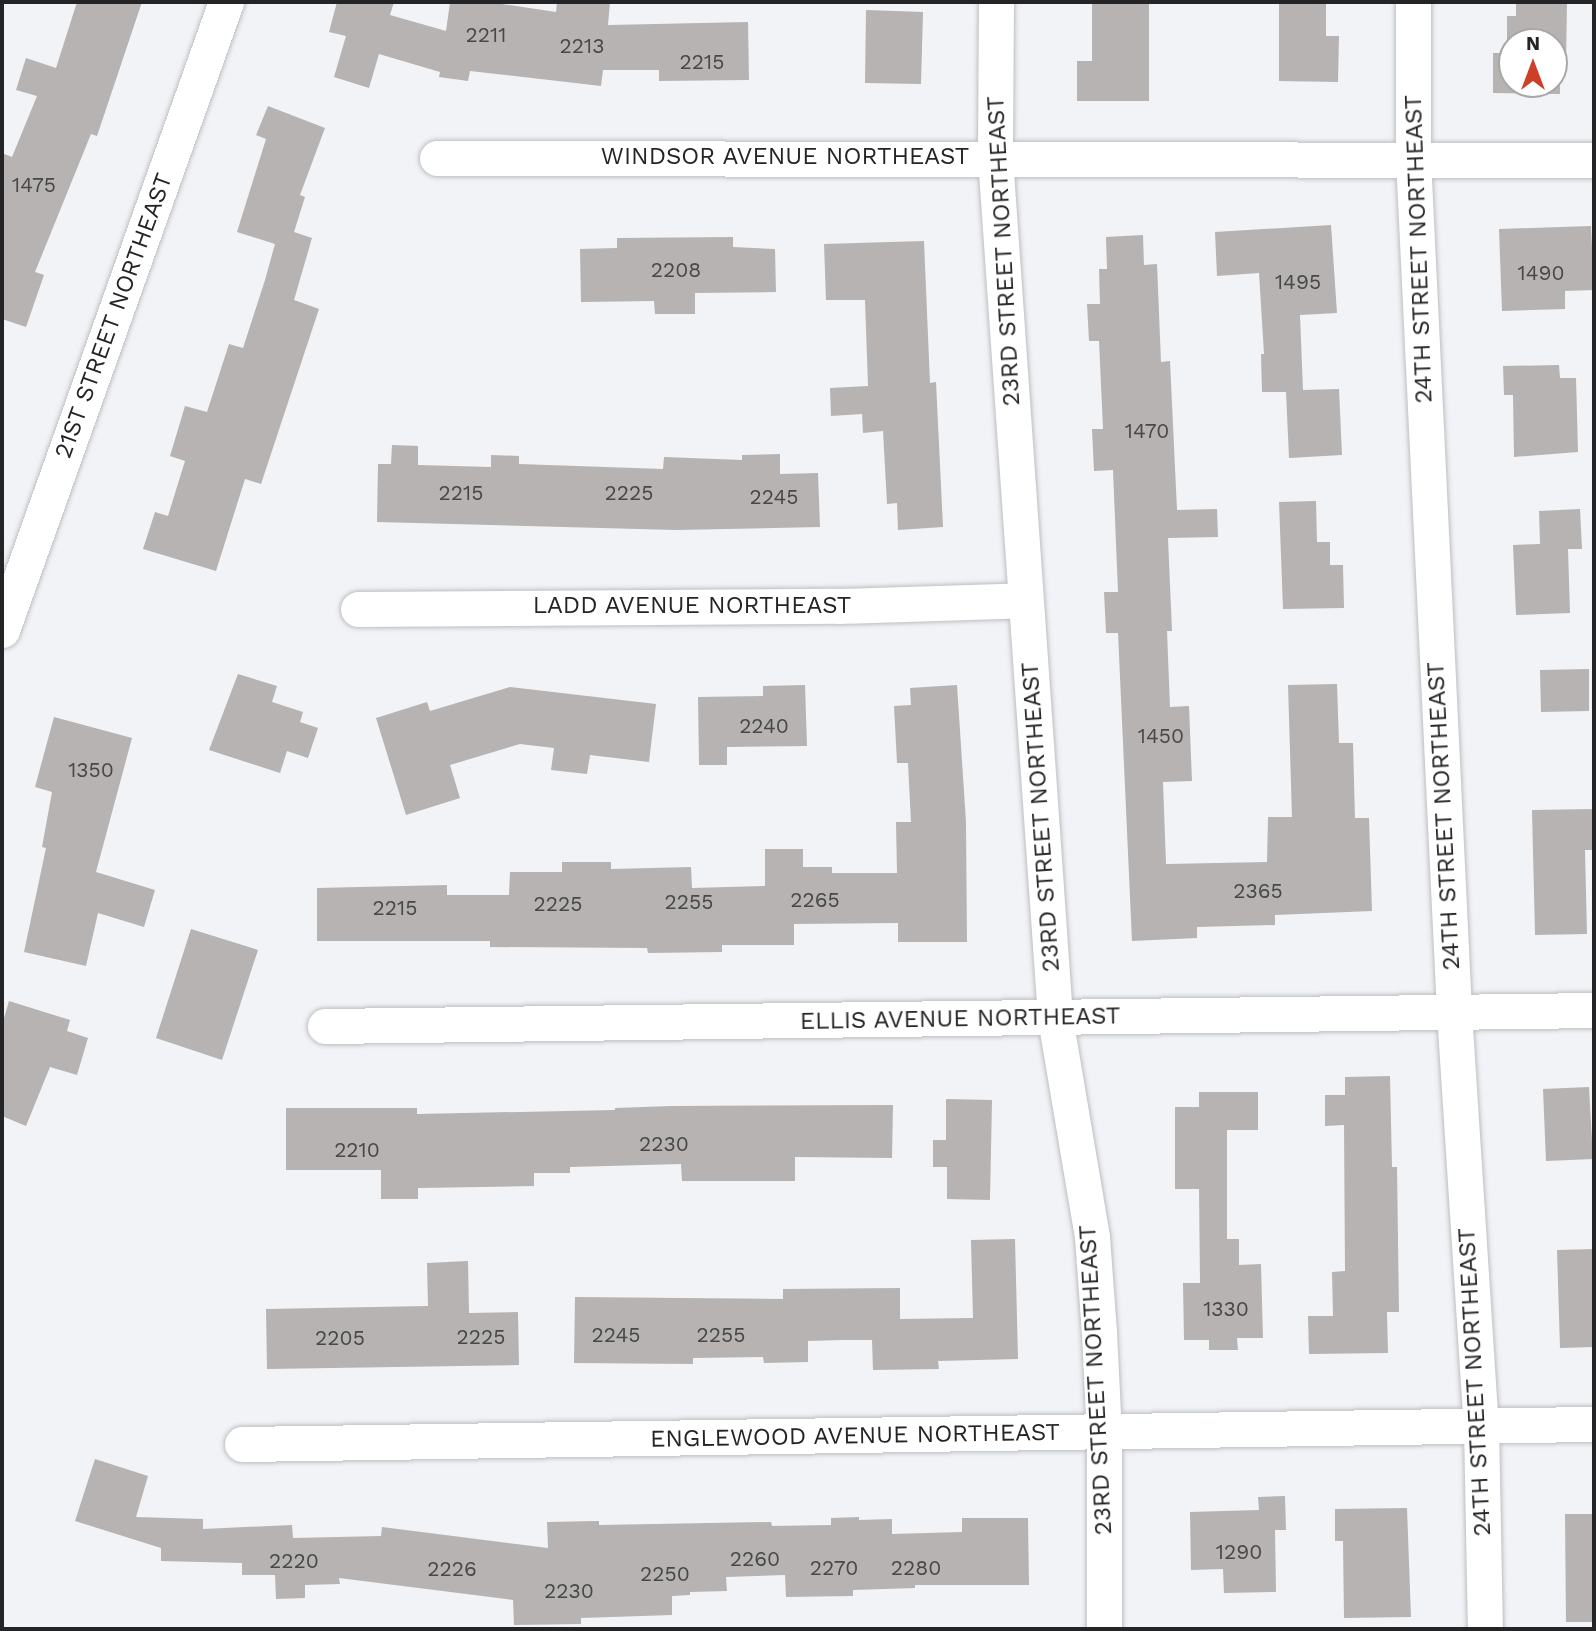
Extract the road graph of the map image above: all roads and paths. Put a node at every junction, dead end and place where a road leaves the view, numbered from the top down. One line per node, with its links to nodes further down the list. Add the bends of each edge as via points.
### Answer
1 (226, 2): 10 (street, 21ST STREET NORTHEAST)
2 (996, 2): 4 (street, 23RD STREET NORTHEAST)
3 (1413, 2): 6 (street, 24TH STREET NORTHEAST)
4 (995, 157): 5 (street, WINDSOR AVENUE NORTHEAST); 6 (street, WINDSOR AVENUE NORTHEAST); 8 (street, 23RD STREET NORTHEAST)
5 (437, 158)
6 (1413, 158): 7 (street, WINDSOR AVENUE NORTHEAST); 12 (street, 24TH STREET NORTHEAST)
7 (1594, 160)
8 (1025, 600): 9 (street, LADD AVENUE NORTHEAST); 13 (street, 23RD STREET NORTHEAST)
9 (358, 609)
10 (2, 630)
11 (1594, 1010): 12 (street, ELLIS AVENUE NORTHEAST)
12 (1454, 1012): 13 (street, ELLIS AVENUE NORTHEAST); 16 (street, 24TH STREET NORTHEAST)
13 (1055, 1018): 14 (street, ELLIS AVENUE NORTHEAST); 17 (street, 23RD STREET NORTHEAST, via 1092,1237)
14 (325, 1026)
15 (1594, 1424): 16 (street, ENGLEWOOD AVENUE NORTHEAST)
16 (1481, 1425): 17 (street, ENGLEWOOD AVENUE NORTHEAST); 20 (street, 24TH STREET NORTHEAST)
17 (1104, 1433): 18 (street, ENGLEWOOD AVENUE NORTHEAST); 19 (street, 23RD STREET NORTHEAST)
18 (242, 1444)
19 (1104, 1629)
20 (1485, 1629)

